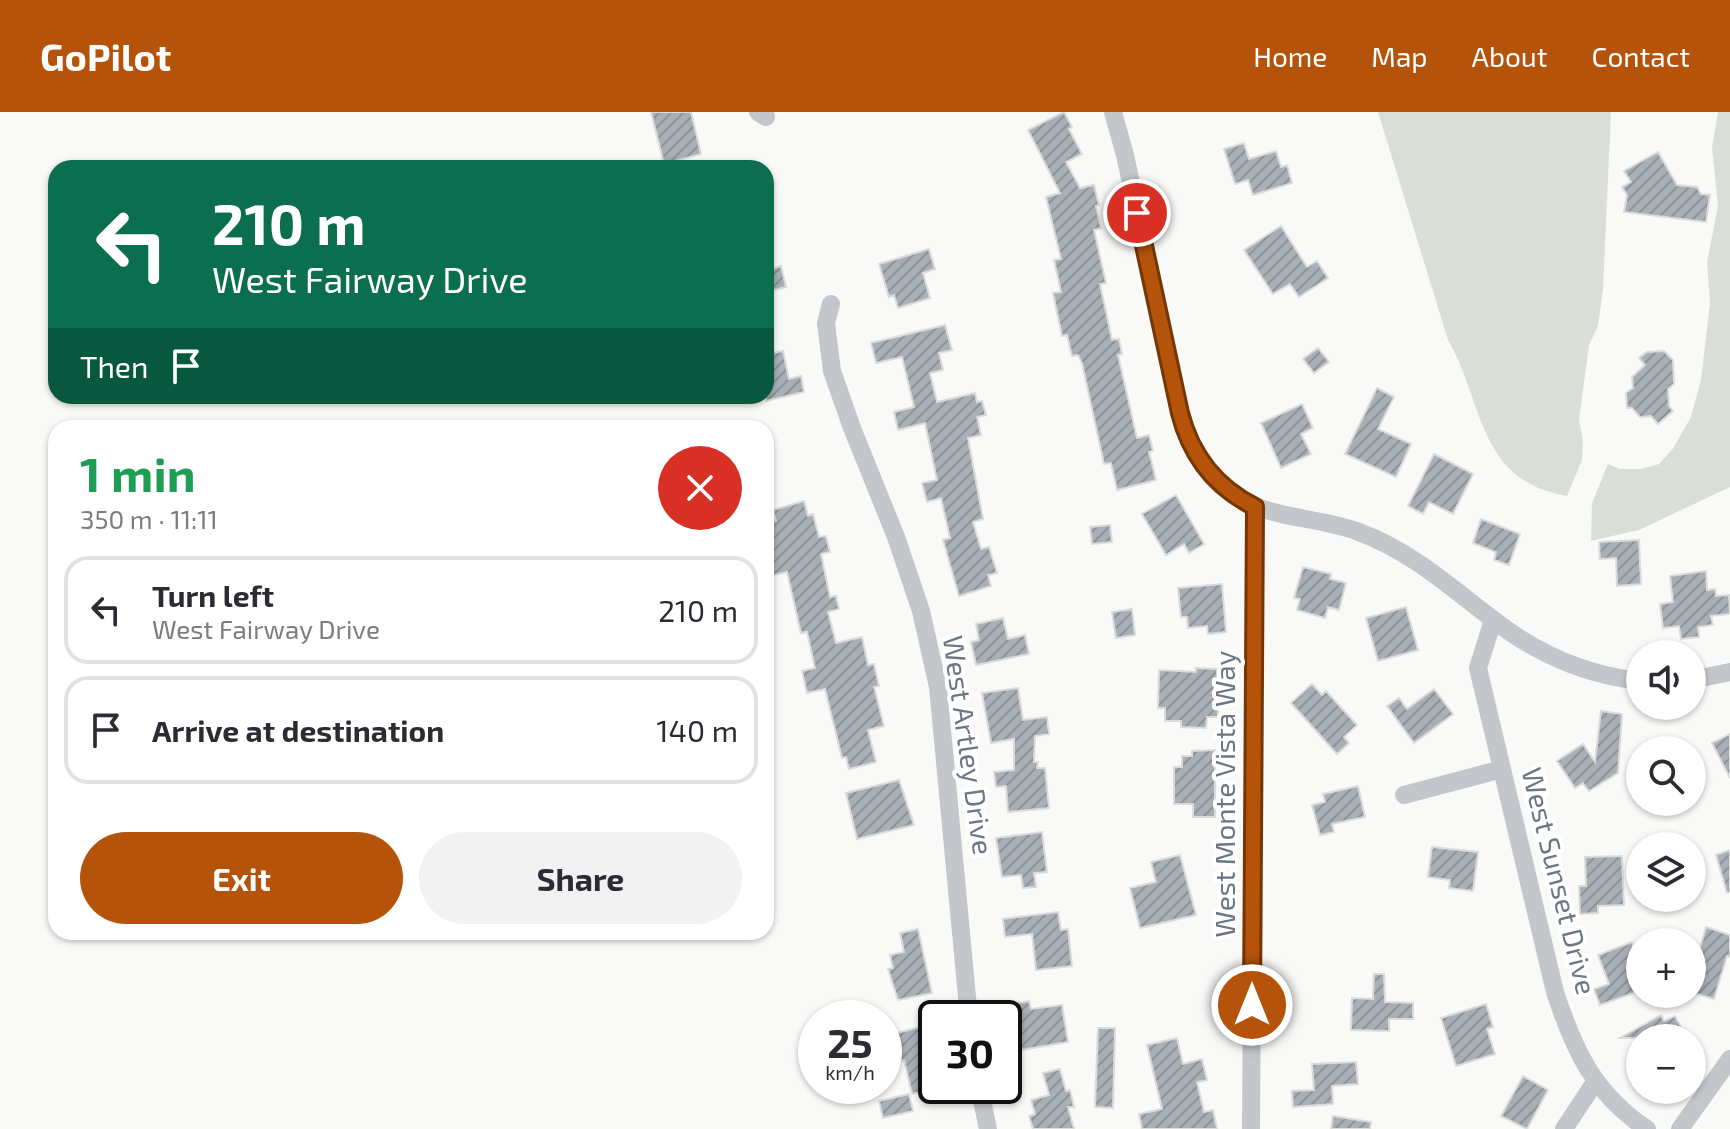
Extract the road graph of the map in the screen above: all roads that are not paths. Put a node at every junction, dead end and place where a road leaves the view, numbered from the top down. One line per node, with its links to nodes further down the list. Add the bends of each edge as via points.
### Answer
1 (1113, 112): 3 (street, via 1188,440 1220,484)
2 (831, 304): 10 (street, West Artley Drive, via 826,323 832,371 911,581 938,687)
3 (1255, 507): 4 (street, via 1322,520 1397,549 1431,569); 15 (street, West Monte Vista Way)
4 (1493, 620): 7 (street, via 1555,658); 8 (street, West Sunset Drive, via 1478,668)
5 (1730, 672): 6 (street)
6 (1706, 677)
7 (1626, 679)
8 (1502, 769): 9 (street); 12 (street, West Sunset Drive, via 1555,992 1570,1038)
9 (1404, 795)
10 (967, 1000)
11 (1730, 1059): 18 (street)
12 (1595, 1082): 16 (street); 17 (street, West Sunset Drive)
13 (983, 1104): 14 (street)
14 (988, 1129)
15 (1251, 1129)
16 (1564, 1129)
17 (1647, 1129)
18 (1680, 1129)

